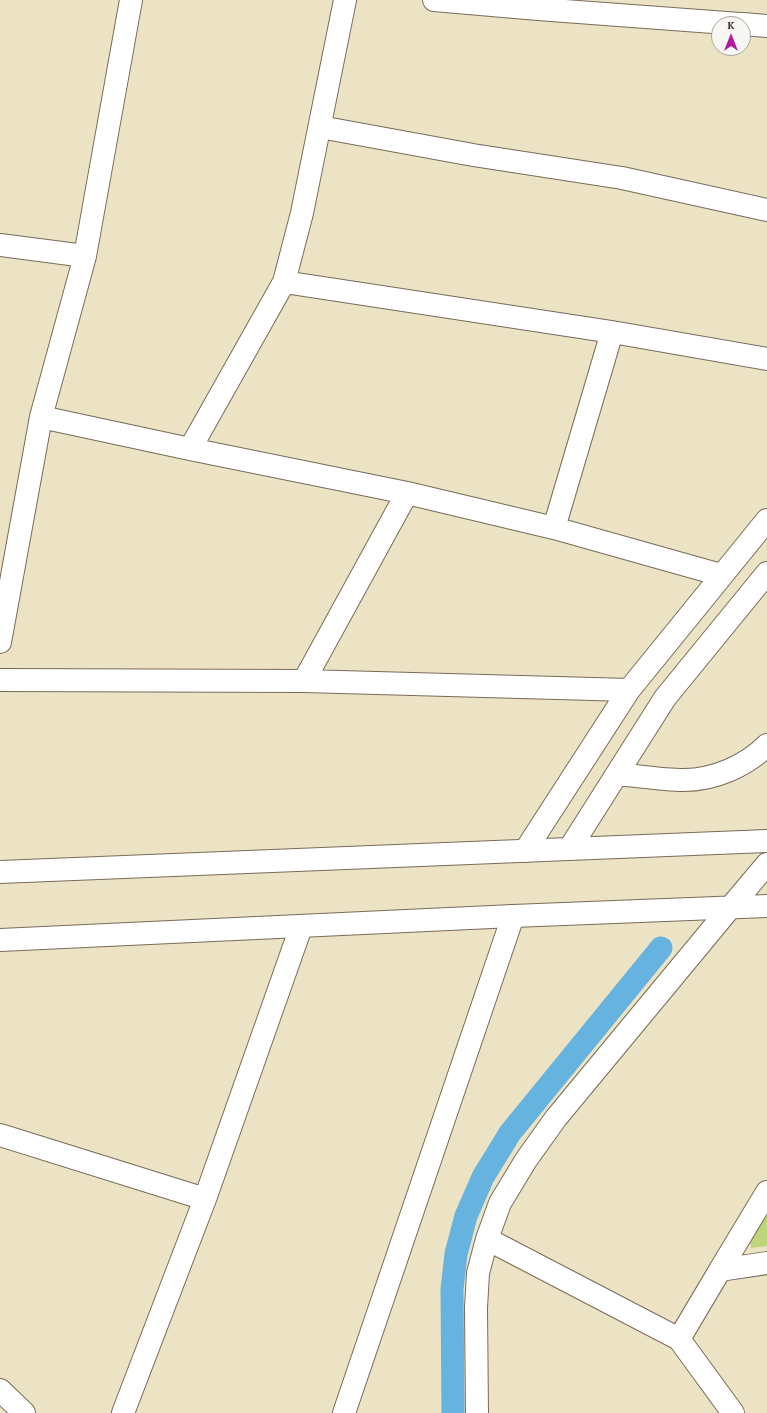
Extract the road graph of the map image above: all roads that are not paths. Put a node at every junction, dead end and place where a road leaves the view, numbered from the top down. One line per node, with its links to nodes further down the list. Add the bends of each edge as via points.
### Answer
1 (131, 0): 11 (street)
2 (346, 0): 8 (street)
3 (434, 0): 4 (street)
4 (539, 5): 5 (street)
5 (711, 21)
6 (751, 25): 7 (street)
7 (767, 26)
8 (320, 127): 9 (street, via 622,178); 12 (street)
9 (767, 210)
10 (0, 245): 11 (street)
11 (84, 256): 15 (street)
12 (284, 282): 13 (street); 16 (street)
13 (612, 332): 14 (street); 19 (street)
14 (767, 360)
15 (41, 417): 16 (street); 22 (street)
16 (190, 449): 17 (street)
17 (408, 493): 19 (street); 24 (street)
18 (767, 520): 21 (street)
19 (554, 528): 21 (street)
20 (767, 573): 27 (street, via 665,698)
21 (721, 575): 25 (street)
22 (0, 642)
23 (0, 680): 24 (street)
24 (304, 681): 25 (street)
25 (629, 690): 30 (street)
26 (767, 745): 27 (street, via 747,760 716,775 684,780)
27 (617, 774): 29 (street)
28 (767, 841): 29 (street)
29 (570, 848): 30 (street)
30 (525, 851): 32 (street)
31 (767, 864): 34 (street)
32 (0, 872)
33 (767, 906): 34 (street)
34 (729, 909): 35 (street); 41 (street, via 556,1118 500,1203)
35 (513, 916): 36 (street); 48 (street)
36 (301, 927): 37 (street); 40 (street)
37 (0, 940)
38 (0, 1135): 40 (street)
39 (767, 1192): 43 (street)
40 (205, 1199): 47 (street)
41 (487, 1239): 44 (street); 49 (street, via 478,1273)
42 (767, 1263): 43 (street)
43 (720, 1270): 44 (street)
44 (679, 1339): 50 (street)
45 (0, 1390): 46 (street)
46 (24, 1413)
47 (123, 1413)
48 (344, 1413)
49 (477, 1413)
50 (733, 1413)

